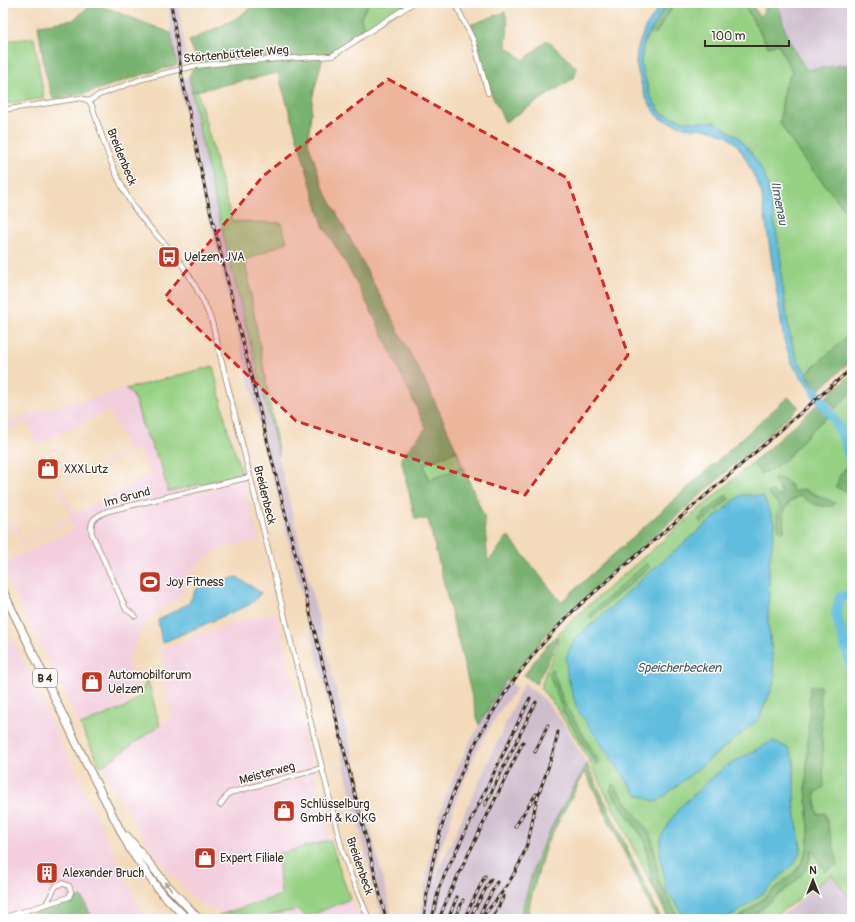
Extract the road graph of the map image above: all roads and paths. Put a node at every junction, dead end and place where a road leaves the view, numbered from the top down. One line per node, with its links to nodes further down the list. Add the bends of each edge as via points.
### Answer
1 (413, 3): 4 (street, Störtenbütteler Weg, via 332,56 194,66 142,79)
2 (455, 3): 3 (street, via 474,42)
3 (488, 93)
4 (89, 101): 5 (street, via 81,98); 6 (street, Breidenbeck, via 120,184 136,211 188,273 205,304 212,322)
5 (3, 110)
6 (250, 477): 8 (street, Im Grund, via 108,511 95,517 91,524 92,534 126,609); 9 (street, Breidenbeck)
7 (3, 591): 11 (main road, B 4, via 86,765)
8 (135, 616)
9 (323, 768): 10 (street, Meisterweg, via 230,793); 18 (street, Breidenbeck, via 343,853)
10 (220, 805)
11 (121, 830): 13 (main road, B 4, via 140,865); 14 (main road, B 4, one-way to 11, via 166,885)
12 (46, 904): 12 (street, via 56,886 62,883 69,886 69,897); 15 (street)
13 (173, 905): 16 (main road); 17 (main road, B 4)
14 (197, 917)
15 (3, 918)
16 (180, 919)
17 (187, 919)
18 (369, 919)

